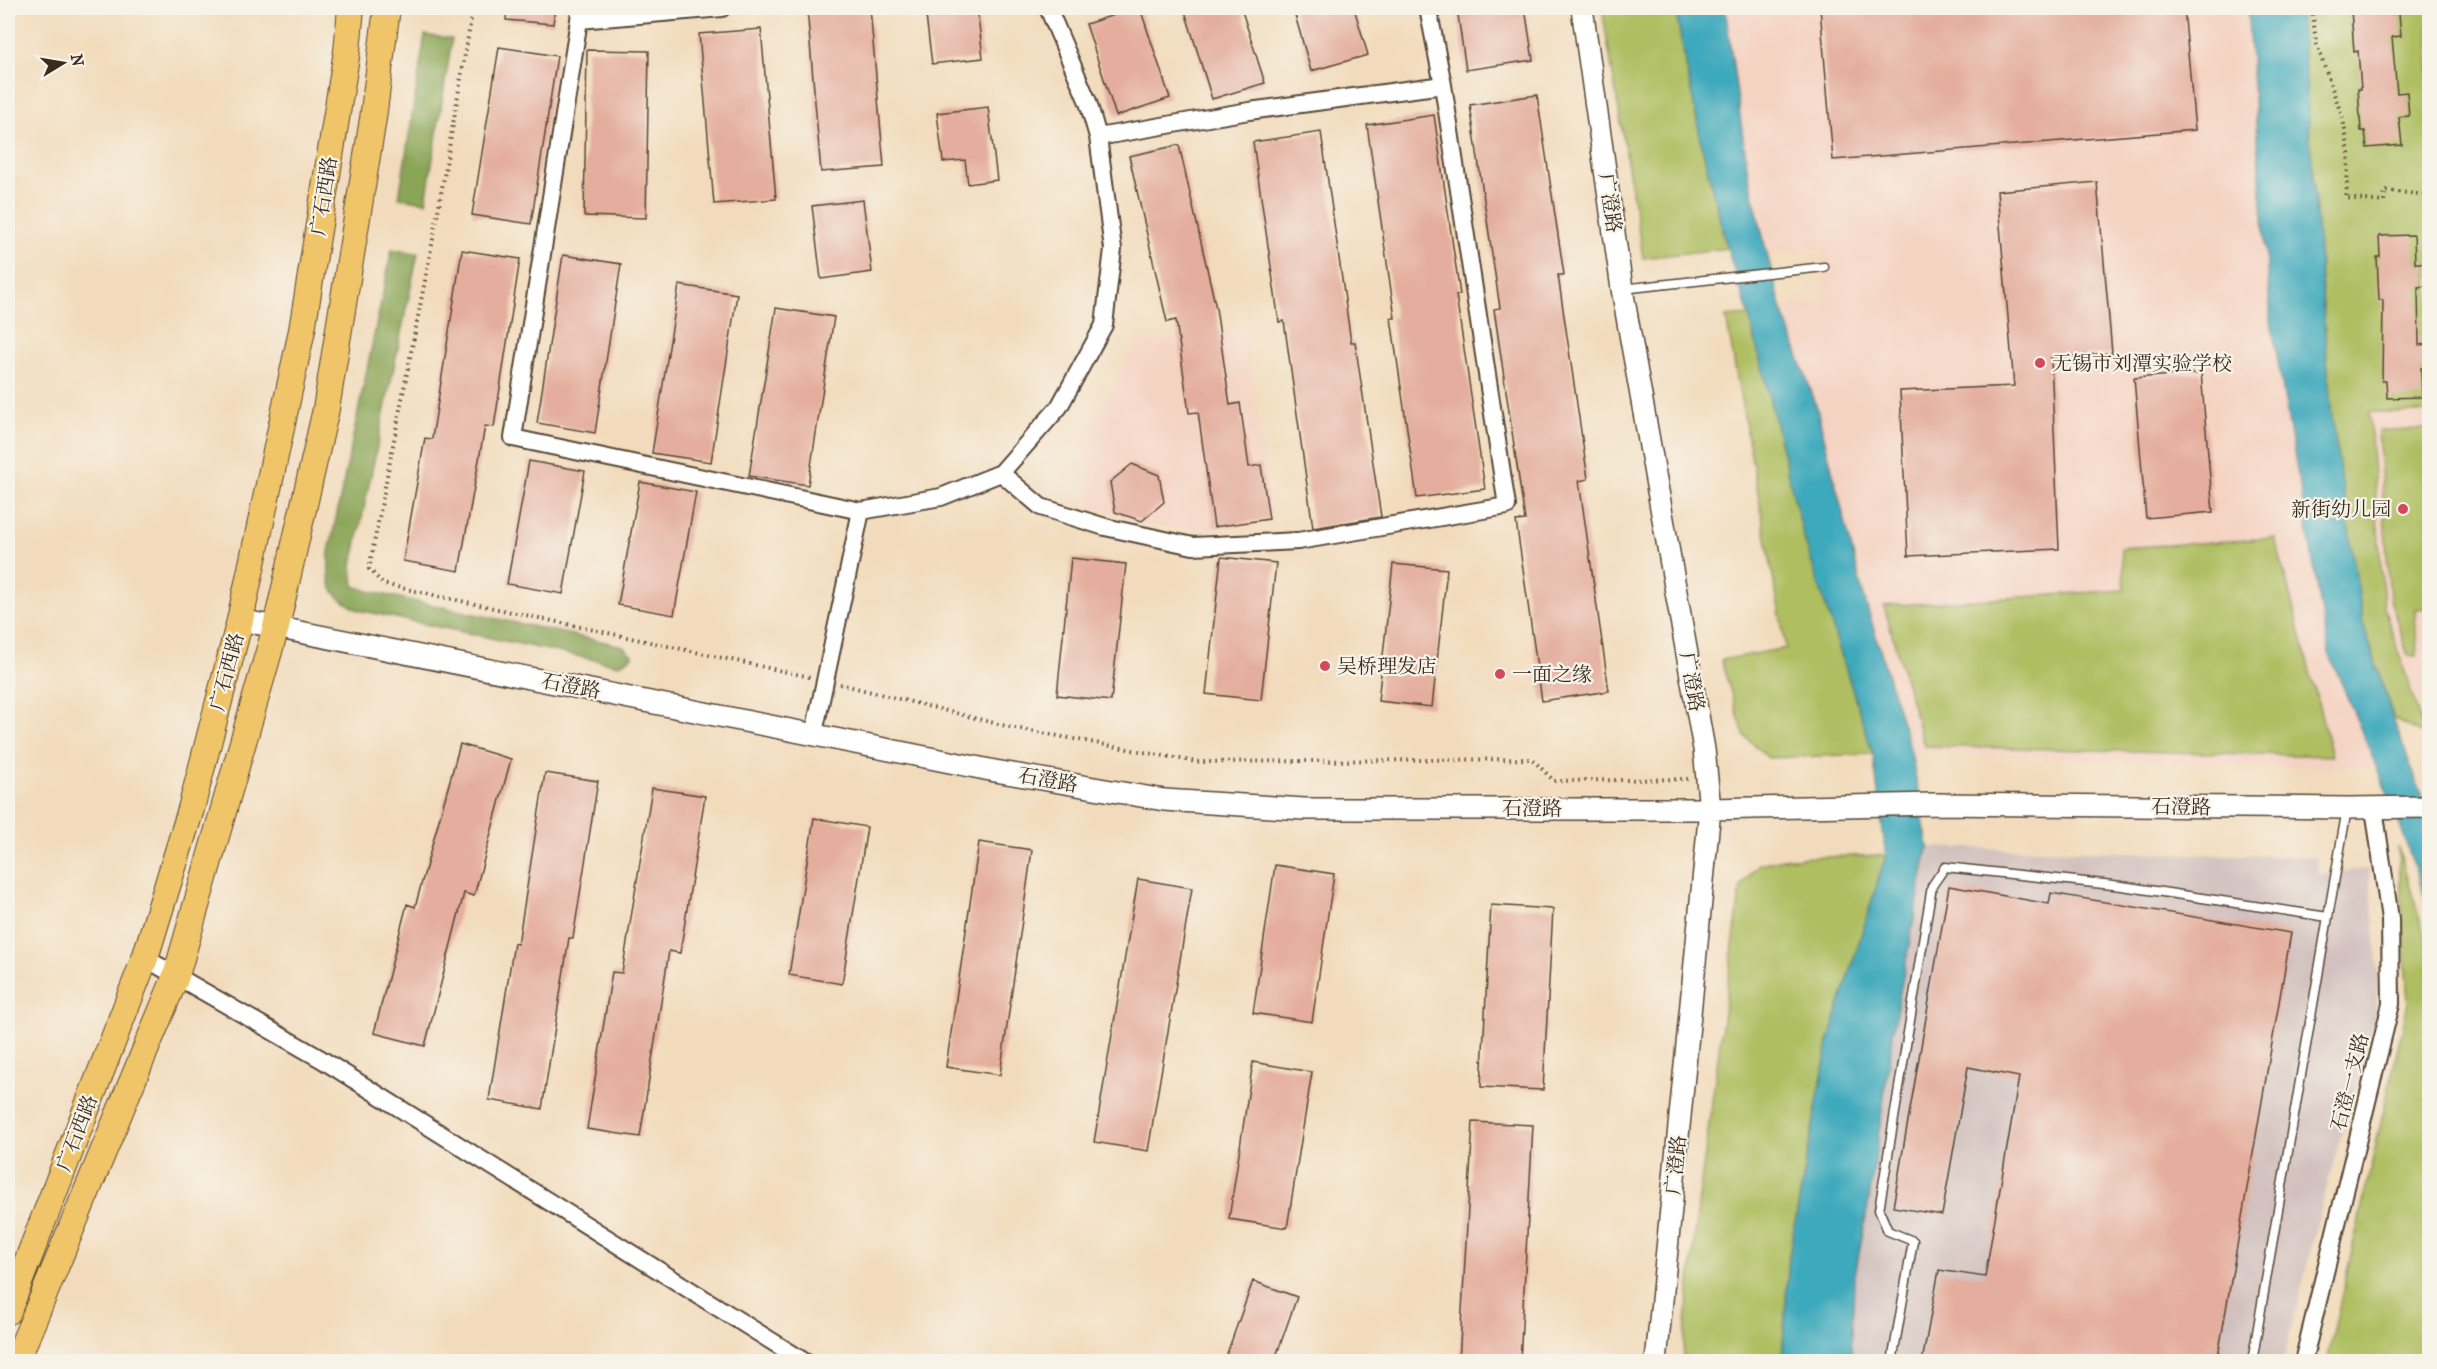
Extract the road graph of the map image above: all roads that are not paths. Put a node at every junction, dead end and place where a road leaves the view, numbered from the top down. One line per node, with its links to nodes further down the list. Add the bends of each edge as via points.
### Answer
1 (351, 8): 14 (main road, 广石西路, via 302,330)
2 (387, 8): 15 (main road, via 326,409)
3 (722, 8): 7 (street)
4 (1048, 8): 9 (street, via 1089,102)
5 (1428, 8): 8 (street)
6 (1582, 8): 11 (street, 广澄路)
7 (579, 14): 13 (street, via 513,438)
8 (1443, 85): 9 (street, via 1249,111); 12 (street, via 1508,506 1298,541 1193,546 1105,527 1041,507)
9 (1098, 137): 12 (street, via 1113,249 1104,325 1059,407)
10 (1824, 267): 11 (lane)
11 (1622, 289): 18 (street, 广澄路, via 1704,749)
12 (1001, 473): 13 (street, via 940,497)
13 (861, 511): 16 (street)
14 (240, 620): 15 (street, 石澄路); 22 (main road, 广石西路, via 191,808)
15 (276, 627): 16 (street, 石澄路); 23 (main road)
16 (814, 733): 18 (street, 石澄路, via 995,771 1164,800 1304,809)
17 (2430, 807): 20 (street, 石澄路)
18 (1710, 808): 19 (street, 石澄路, via 1933,804); 27 (street, 广澄路)
19 (2347, 808): 20 (street, 石澄路); 21 (lane)
20 (2374, 808): 30 (street, 石澄一支路, via 2390,919 2391,1004)
21 (2328, 917): 28 (lane, via 2122,886 1946,867 1932,886 1879,1210 1888,1231 1913,1241); 29 (lane)
22 (145, 958): 23 (street); 24 (main road, 广石西路)
23 (176, 976): 25 (main road); 26 (street, via 321,1059)
24 (8, 1311)
25 (16, 1362)
26 (805, 1362)
27 (1656, 1362)
28 (1892, 1362)
29 (2252, 1362)
30 (2303, 1362)

